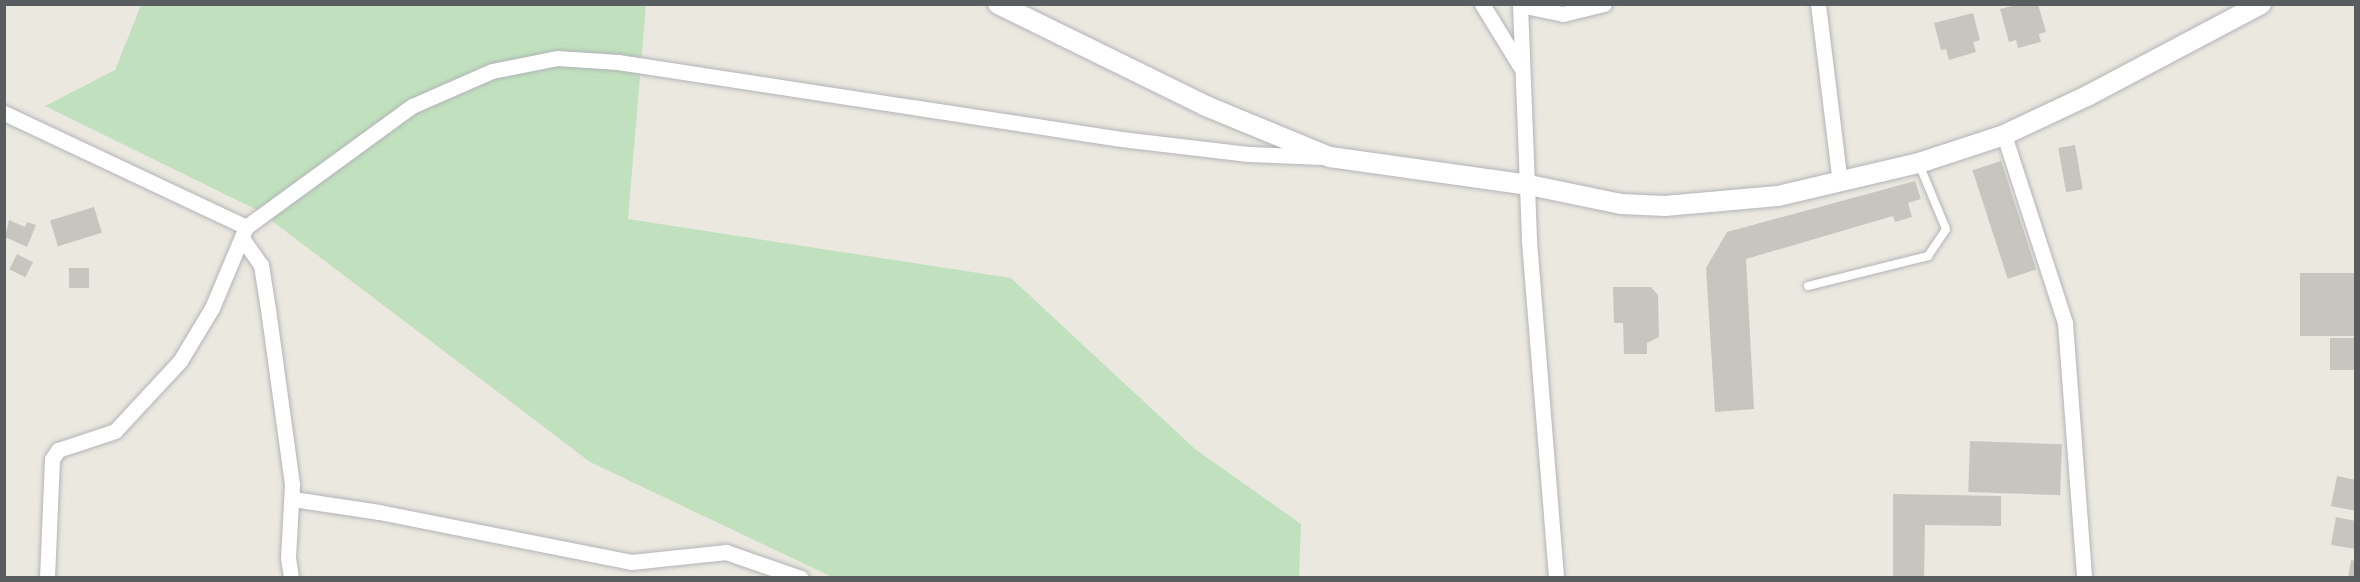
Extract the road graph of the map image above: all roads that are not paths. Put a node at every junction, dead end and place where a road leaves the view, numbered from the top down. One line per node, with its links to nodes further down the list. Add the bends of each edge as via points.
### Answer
1 (998, 4): 10 (street, via 1206,105)
2 (1482, 4): 7 (street)
3 (1604, 4): 6 (street, via 1563,14)
4 (1818, 4): 12 (street)
5 (2261, 4): 9 (street, via 2089,96)
6 (1520, 5): 7 (street)
7 (1521, 68): 13 (street)
8 (4, 113): 14 (street)
9 (2004, 135): 11 (street); 21 (street, via 2065,323)
10 (1330, 157): 13 (street); 14 (street, via 1248,154 1121,139 618,62 557,58 492,71 412,106)
11 (1918, 163): 12 (street); 15 (lane, via 1946,229 1928,256)
12 (1840, 183): 13 (street, via 1778,196 1665,206 1621,204)
13 (1529, 185): 20 (street, via 1529,241)
14 (244, 232): 16 (street, via 261,265); 17 (street, via 212,308 180,361 115,430 58,450 52,459)
15 (1808, 286)
16 (293, 499): 18 (street, via 288,558); 19 (street, via 631,562 726,552)
17 (47, 578)
18 (291, 578)
19 (801, 578)
20 (1556, 578)
21 (2084, 578)

